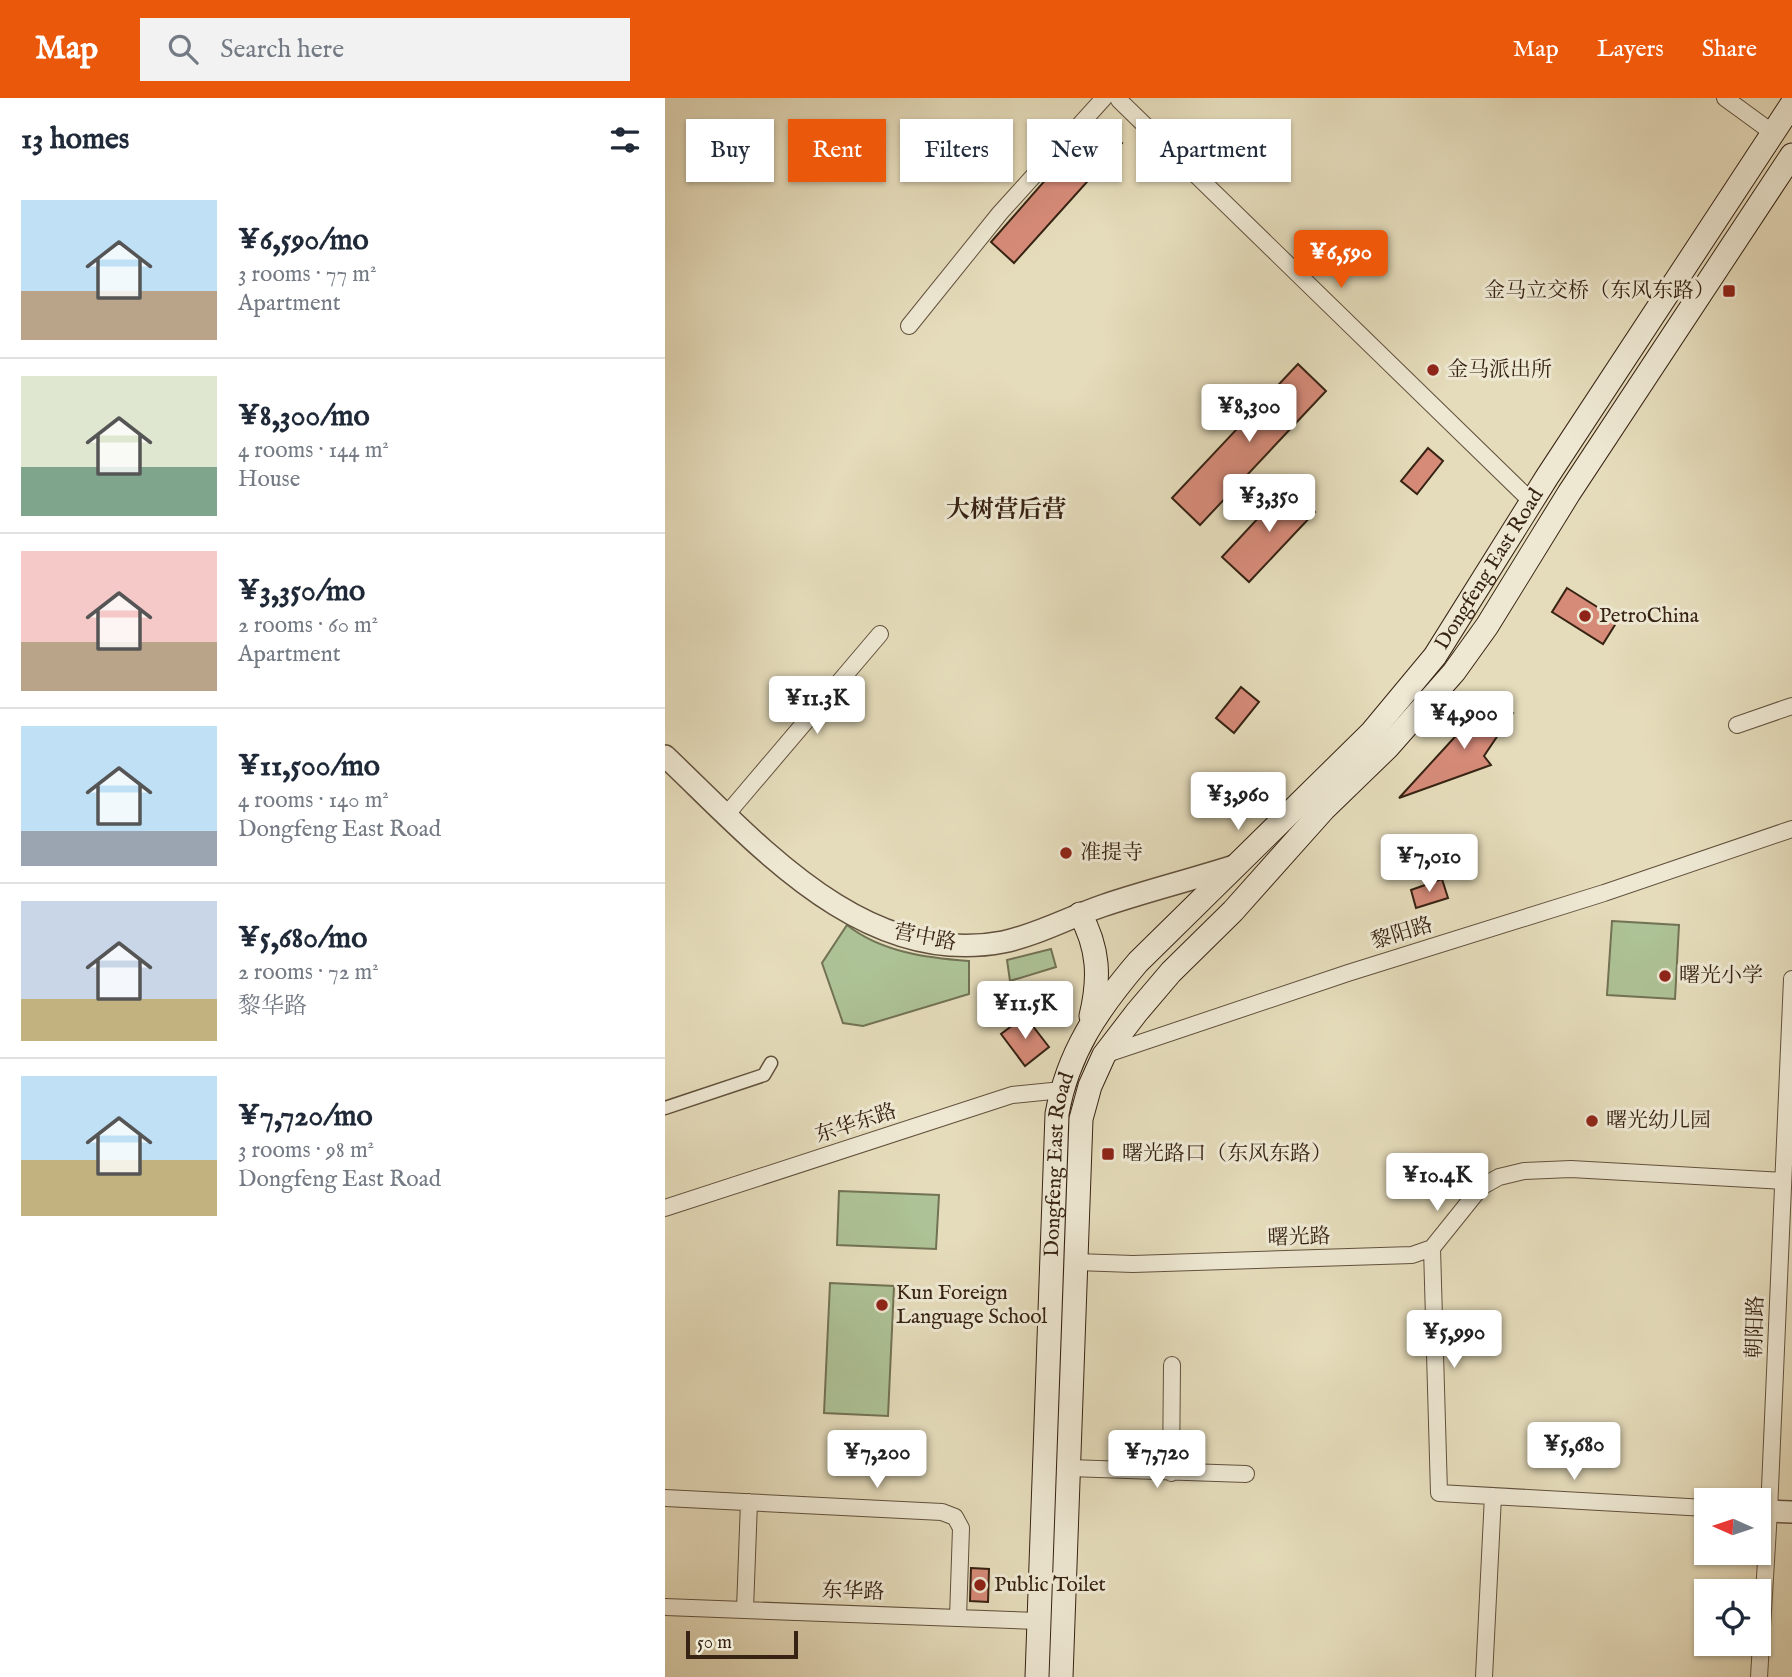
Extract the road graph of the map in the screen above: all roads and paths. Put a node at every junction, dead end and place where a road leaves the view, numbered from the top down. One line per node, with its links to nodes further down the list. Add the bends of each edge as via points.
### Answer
1 (1114, 98): 6 (street, via 984,232); 7 (street)
2 (1725, 98): 4 (street)
3 (1792, 104): 4 (main road, Dongfeng East Road)
4 (1773, 133): 7 (main road, Dongfeng East Road)
5 (1792, 155): 18 (main road, Dongfeng East Road, via 1454,672 1171,972)
6 (909, 326)
7 (1532, 502): 14 (main road, Dongfeng East Road, via 1435,656 1371,733)
8 (880, 634): 12 (street)
9 (1792, 706): 10 (street)
10 (1737, 725)
11 (665, 756): 12 (street, 营中路)
12 (727, 814): 15 (street, 营中路, via 777,861 846,913 907,937 934,944 1005,942)
13 (1792, 831): 18 (street, 黎阳路)
14 (1234, 866): 15 (street, 营中路); 17 (main road, Dongfeng East Road, via 1137,962)
15 (1080, 914): 17 (main road, via 1092,936 1096,961 1095,999)
16 (1792, 979): 20 (street, 朝阳路)
17 (1088, 1027): 21 (main road, Dongfeng East Road)
18 (1104, 1055): 26 (main road, Dongfeng East Road, via 1081,1119)
19 (771, 1063): 22 (street, via 764,1075)
20 (1790, 1073): 23 (street, 朝阳路)
21 (1062, 1090): 24 (street, 东华东路, via 1012,1095); 42 (main road, Dongfeng East Road, via 1055,1155)
22 (665, 1108)
23 (1783, 1181): 25 (street, via 1571,1169 1524,1171 1481,1187); 31 (street, 朝阳路)
24 (665, 1208)
25 (1432, 1248): 26 (street, 曙光路, via 1412,1255); 32 (street, via 1439,1493)
26 (1076, 1262): 28 (main road, Dongfeng East Road)
27 (1172, 1365): 29 (street)
28 (1069, 1468): 29 (street); 44 (main road, Dongfeng East Road)
29 (1171, 1473): 30 (street)
30 (1246, 1474)
31 (1765, 1488)
32 (1493, 1496): 35 (street); 45 (street)
33 (665, 1498): 34 (street)
34 (748, 1502): 40 (street); 41 (street, via 943,1512 955,1517 961,1528)
35 (1694, 1507)
36 (1771, 1511): 37 (street)
37 (1792, 1512)
38 (1762, 1565): 46 (street, 朝阳路)
39 (665, 1607): 40 (street, 东华路)
40 (745, 1609): 41 (street, 东华路)
41 (958, 1618): 42 (street, 东华路)
42 (1039, 1621): 43 (main road, Dongfeng East Road)
43 (1037, 1677)
44 (1061, 1677)
45 (1483, 1677)
46 (1759, 1677)

